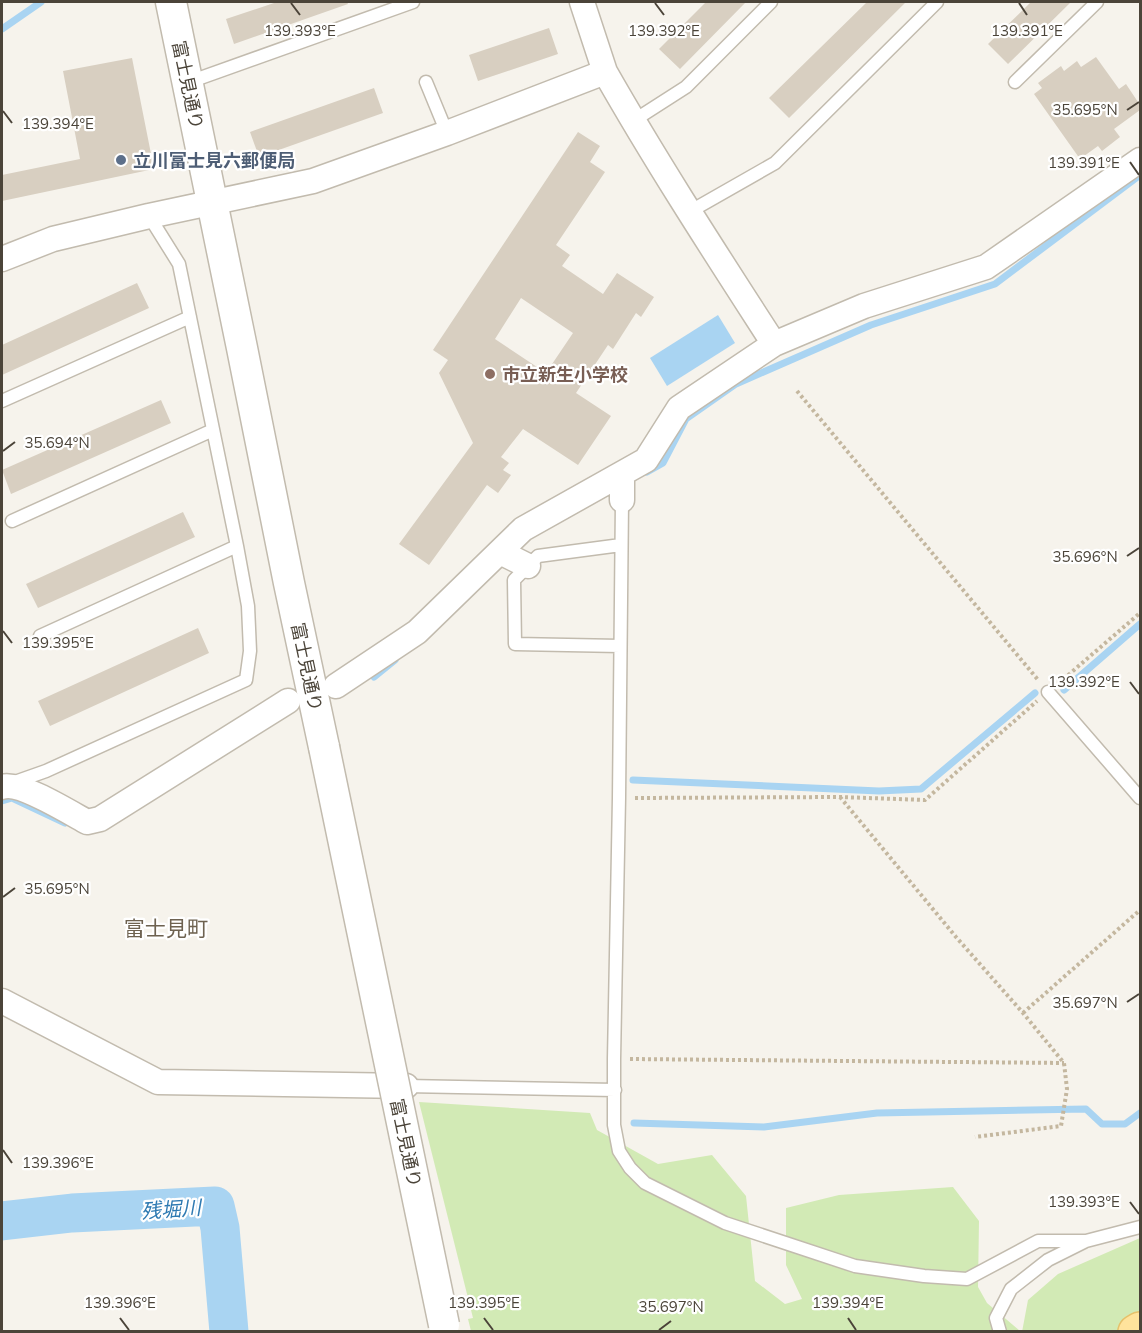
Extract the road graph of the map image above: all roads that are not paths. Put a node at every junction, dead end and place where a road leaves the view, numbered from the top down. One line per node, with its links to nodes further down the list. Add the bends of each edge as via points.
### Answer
1 (171, 2): 8 (street, 富士見通り)
2 (413, 2): 8 (lane)
3 (582, 2): 7 (street)
4 (771, 2): 11 (lane, via 686,87)
5 (937, 2): 15 (lane, via 775,163)
6 (1097, 2): 10 (lane)
7 (605, 72): 11 (street); 12 (street)
8 (187, 82): 14 (street, 富士見通り)
9 (426, 82): 12 (lane)
10 (1015, 82)
11 (633, 121): 15 (street)
12 (447, 133): 14 (street, via 313,181)
13 (1140, 160): 19 (street, via 986,267 864,306)
14 (212, 202): 16 (street); 40 (street, 富士見通り, bridge)
15 (689, 212): 19 (street)
16 (149, 216): 17 (street, via 53,239); 18 (lane, via 179,264)
17 (2, 260)
18 (190, 317): 20 (lane); 21 (lane)
19 (774, 344): 22 (street, via 679,408 646,460)
20 (2, 401)
21 (213, 430): 23 (lane); 25 (lane)
22 (622, 484): 24 (lane); 26 (street, via 523,529)
23 (12, 521)
24 (621, 545): 27 (lane, via 538,556); 29 (lane)
25 (237, 546): 28 (lane); 33 (lane, via 248,606 250,651 246,680)
26 (500, 552): 27 (street); 30 (street, via 417,632)
27 (528, 566): 29 (lane, via 514,580 515,644)
28 (40, 636)
29 (620, 646): 37 (lane)
30 (336, 686)
31 (1048, 692): 34 (lane)
32 (288, 701): 33 (street, via 100,819 87,822 35,794)
33 (5, 786)
34 (1140, 798)
35 (2, 1001): 36 (street, via 158,1082)
36 (406, 1086): 37 (lane)
37 (615, 1090): 39 (lane, via 614,1125 619,1151 645,1183 725,1223 855,1266 967,1278 1038,1241)
38 (1140, 1227): 39 (lane)
39 (1086, 1241): 42 (lane, via 1048,1260 1011,1289 996,1318)
40 (444, 1328)
41 (1140, 1329): 43 (main road)
42 (1000, 1332)
43 (1135, 1332)

